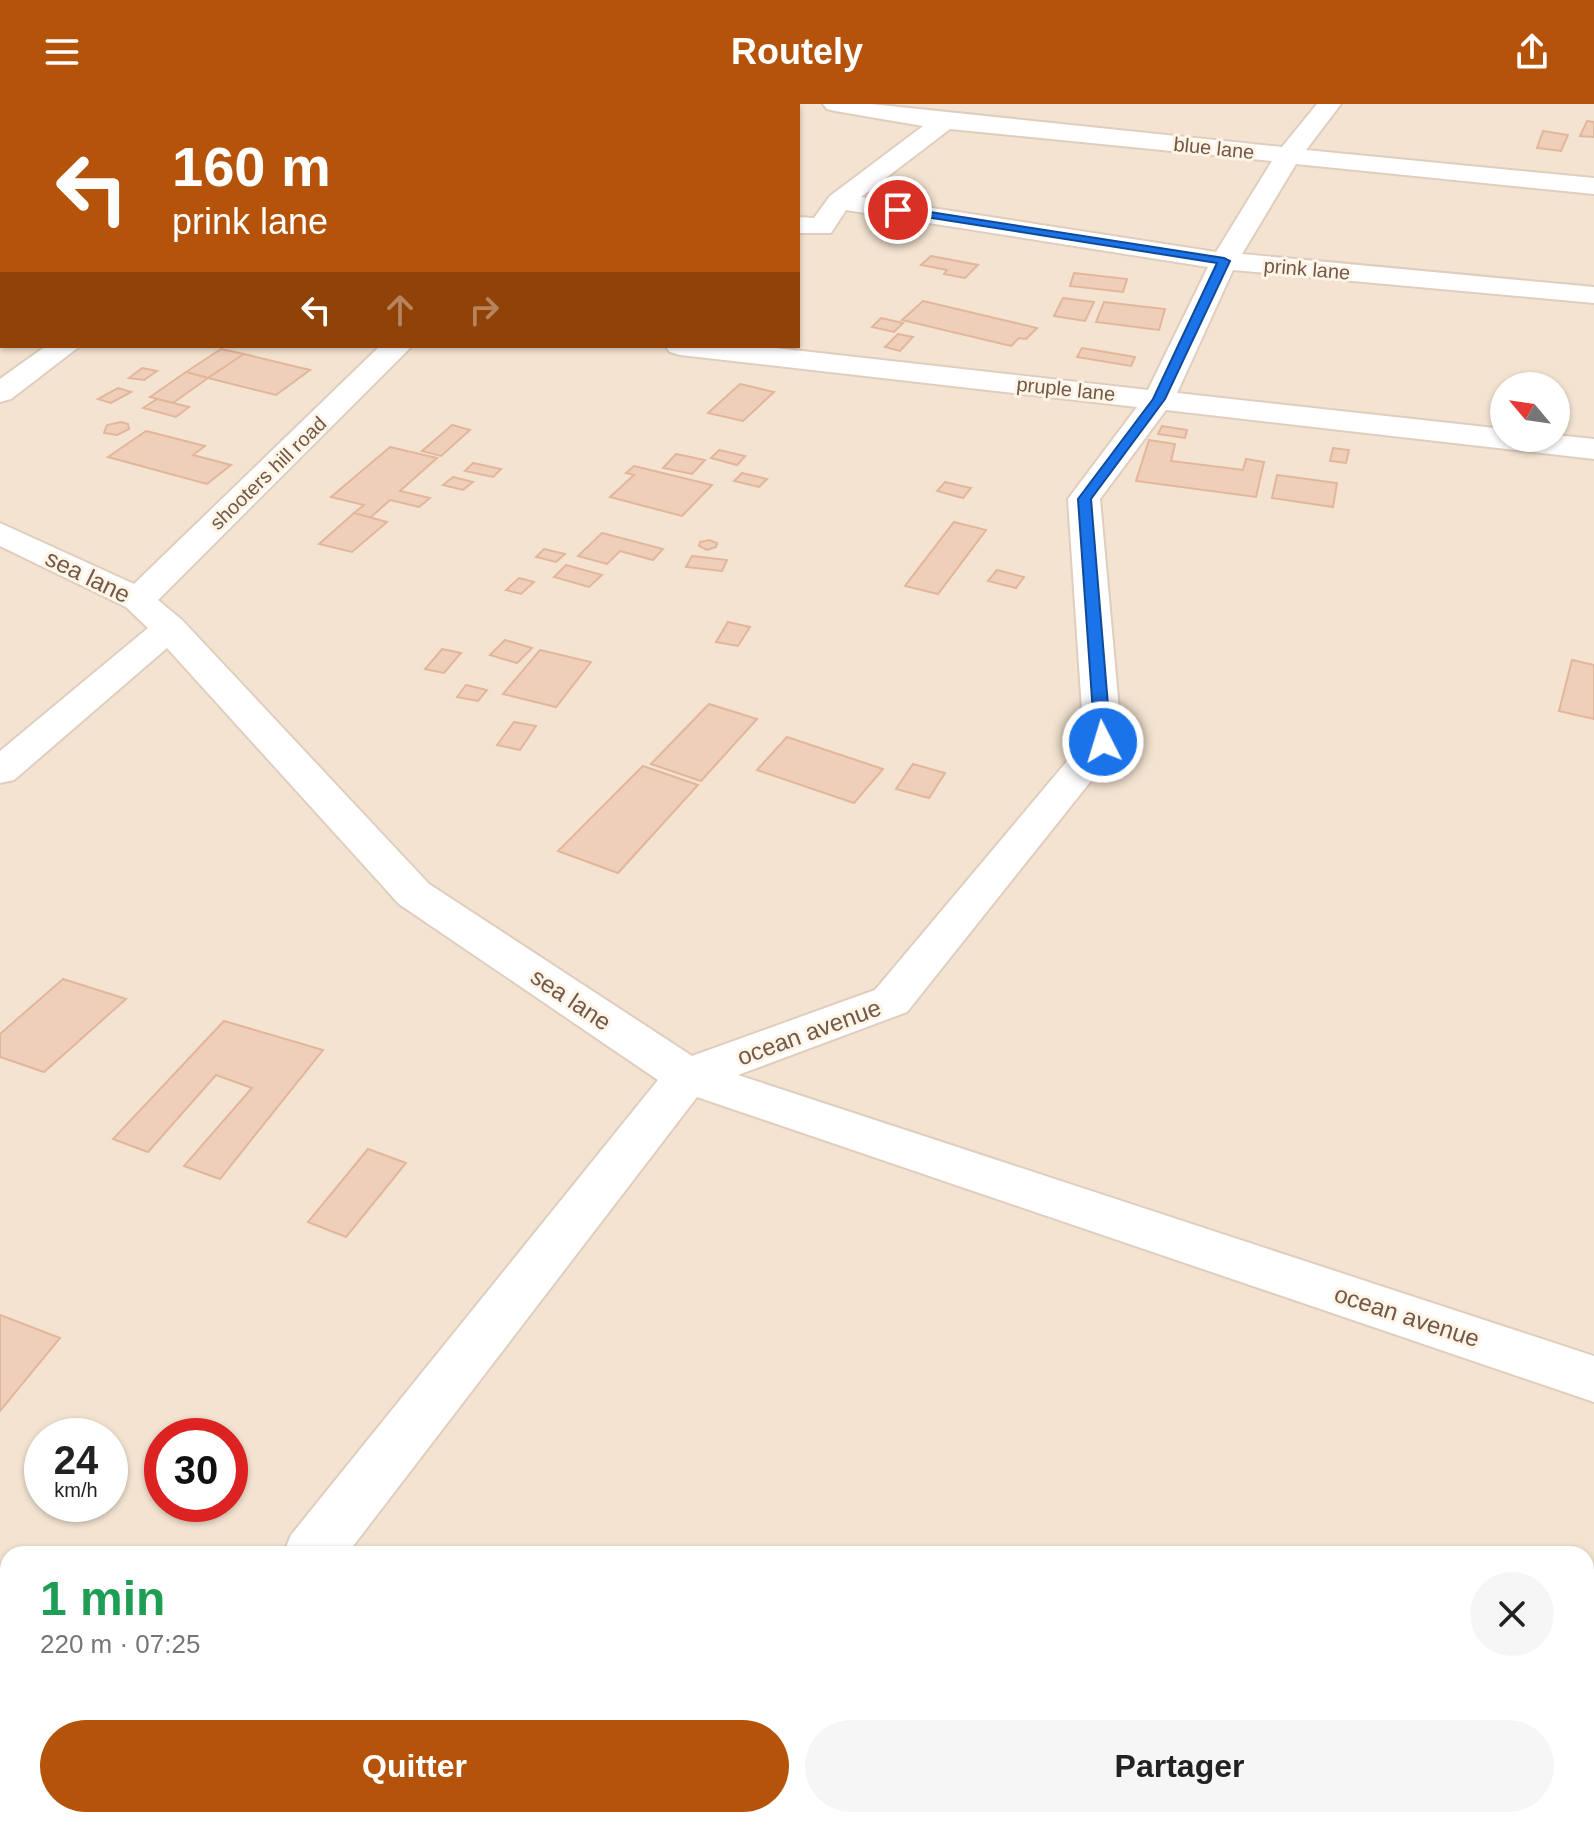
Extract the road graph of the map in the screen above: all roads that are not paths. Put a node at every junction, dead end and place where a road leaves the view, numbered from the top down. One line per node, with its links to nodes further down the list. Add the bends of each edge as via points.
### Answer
1 (835, 104): 3 (street, blue lane)
2 (1329, 104): 4 (street, ocean avenue)
3 (945, 121): 4 (street, blue lane); 6 (street)
4 (1288, 156): 5 (street, blue lane); 9 (street, ocean avenue)
5 (1594, 186)
6 (839, 201): 7 (street); 9 (street, prink lane)
7 (810, 226): 8 (street)
8 (800, 248)
9 (1224, 261): 10 (street, prink lane); 15 (street, ocean avenue)
10 (1594, 295)
11 (62, 348): 14 (street)
12 (395, 348): 18 (street, shooters hill road)
13 (704, 348): 15 (street, pruple lane)
14 (0, 393)
15 (1159, 399): 16 (street, pruple lane); 20 (street, ocean avenue, via 1084,499 1103,742 891,1001)
16 (1594, 449)
17 (0, 533): 18 (street, sea lane)
18 (153, 614): 19 (street, shooters hill road); 20 (street, sea lane, via 414,894)
19 (0, 771)
20 (687, 1076): 21 (street, ocean avenue); 22 (street)
21 (1594, 1379)
22 (318, 1546)

